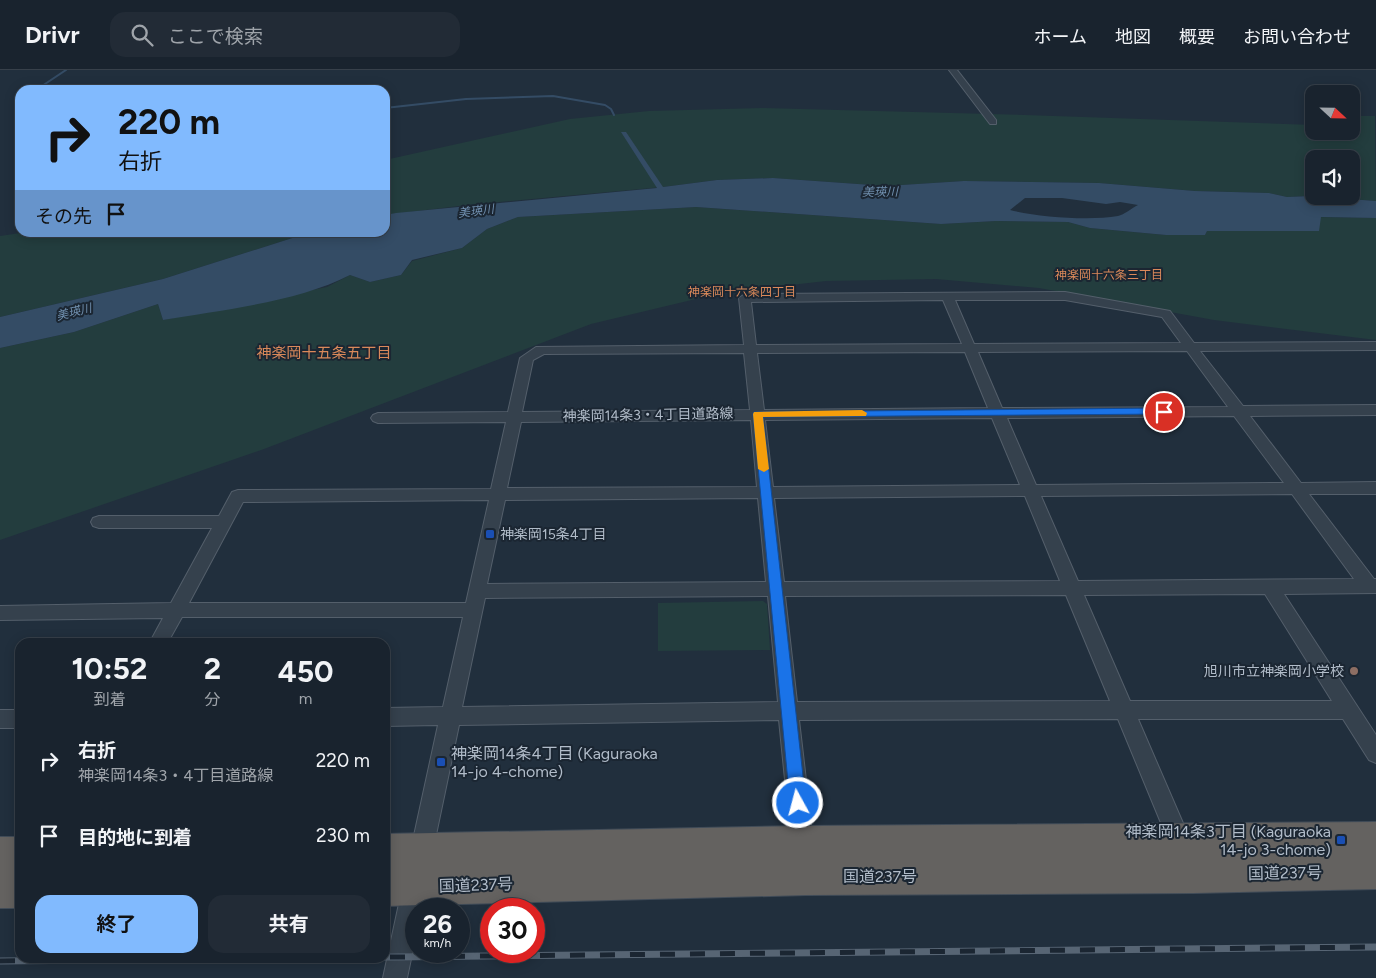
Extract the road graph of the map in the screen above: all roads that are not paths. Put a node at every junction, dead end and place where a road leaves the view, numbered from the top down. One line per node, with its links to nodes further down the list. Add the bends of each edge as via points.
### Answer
1 (954, 70): 2 (street)
2 (993, 122)
3 (948, 297): 5 (street, via 1065,296 1166,314); 6 (street); 7 (street, via 745,298)
4 (1376, 346): 5 (street)
5 (1190, 347): 6 (street); 9 (street)
6 (971, 348): 7 (street); 10 (street)
7 (751, 349): 11 (street); 12 (street, via 541,350 527,358)
8 (1376, 410): 9 (street, 神楽岡14条3・4丁目道路線)
9 (1238, 411): 10 (street, 神楽岡14条3・4丁目道路線); 15 (street)
10 (997, 412): 11 (street, 神楽岡14条3・4丁目道路線); 16 (street)
11 (758, 414): 12 (street, 神楽岡14条3・4丁目道路線); 17 (street)
12 (516, 417): 13 (street, 神楽岡14条3・4丁目道路線); 18 (street)
13 (378, 418)
14 (1376, 488): 15 (street)
15 (1296, 489): 16 (street); 21 (street)
16 (1031, 490): 17 (street); 22 (street)
17 (766, 492): 18 (street); 24 (street)
18 (499, 496): 20 (street, via 238,496); 25 (street)
19 (99, 522): 20 (street)
20 (223, 522): 26 (street)
21 (1372, 586): 23 (street)
22 (1072, 587): 23 (street); 24 (street); 30 (street)
23 (1270, 587): 31 (street)
24 (775, 589): 25 (street); 32 (street)
25 (478, 591): 27 (street)
26 (177, 610): 27 (street); 28 (street); 29 (street)
27 (474, 610): 33 (street)
28 (0, 613)
29 (161, 638)
30 (1124, 709): 31 (street); 32 (street); 38 (street)
31 (1348, 710): 37 (street)
32 (787, 711): 33 (street); 43 (street)
33 (451, 716): 34 (street); 45 (street)
34 (390, 717)
35 (0, 719): 36 (street)
36 (15, 719)
37 (1376, 753)
38 (1180, 840): 39 (highway, 国道237号); 43 (highway, 国道237号); 46 (street)
39 (1376, 840)
40 (0, 855): 41 (highway)
41 (15, 855)
42 (390, 857): 45 (highway, 国道237号)
43 (804, 860): 45 (highway, 国道237号); 46 (highway, 国道237号)
44 (1376, 871): 46 (highway, 国道237号)
45 (407, 875): 49 (street)
46 (1194, 875)
47 (15, 889): 48 (highway)
48 (0, 890)
49 (395, 978)

